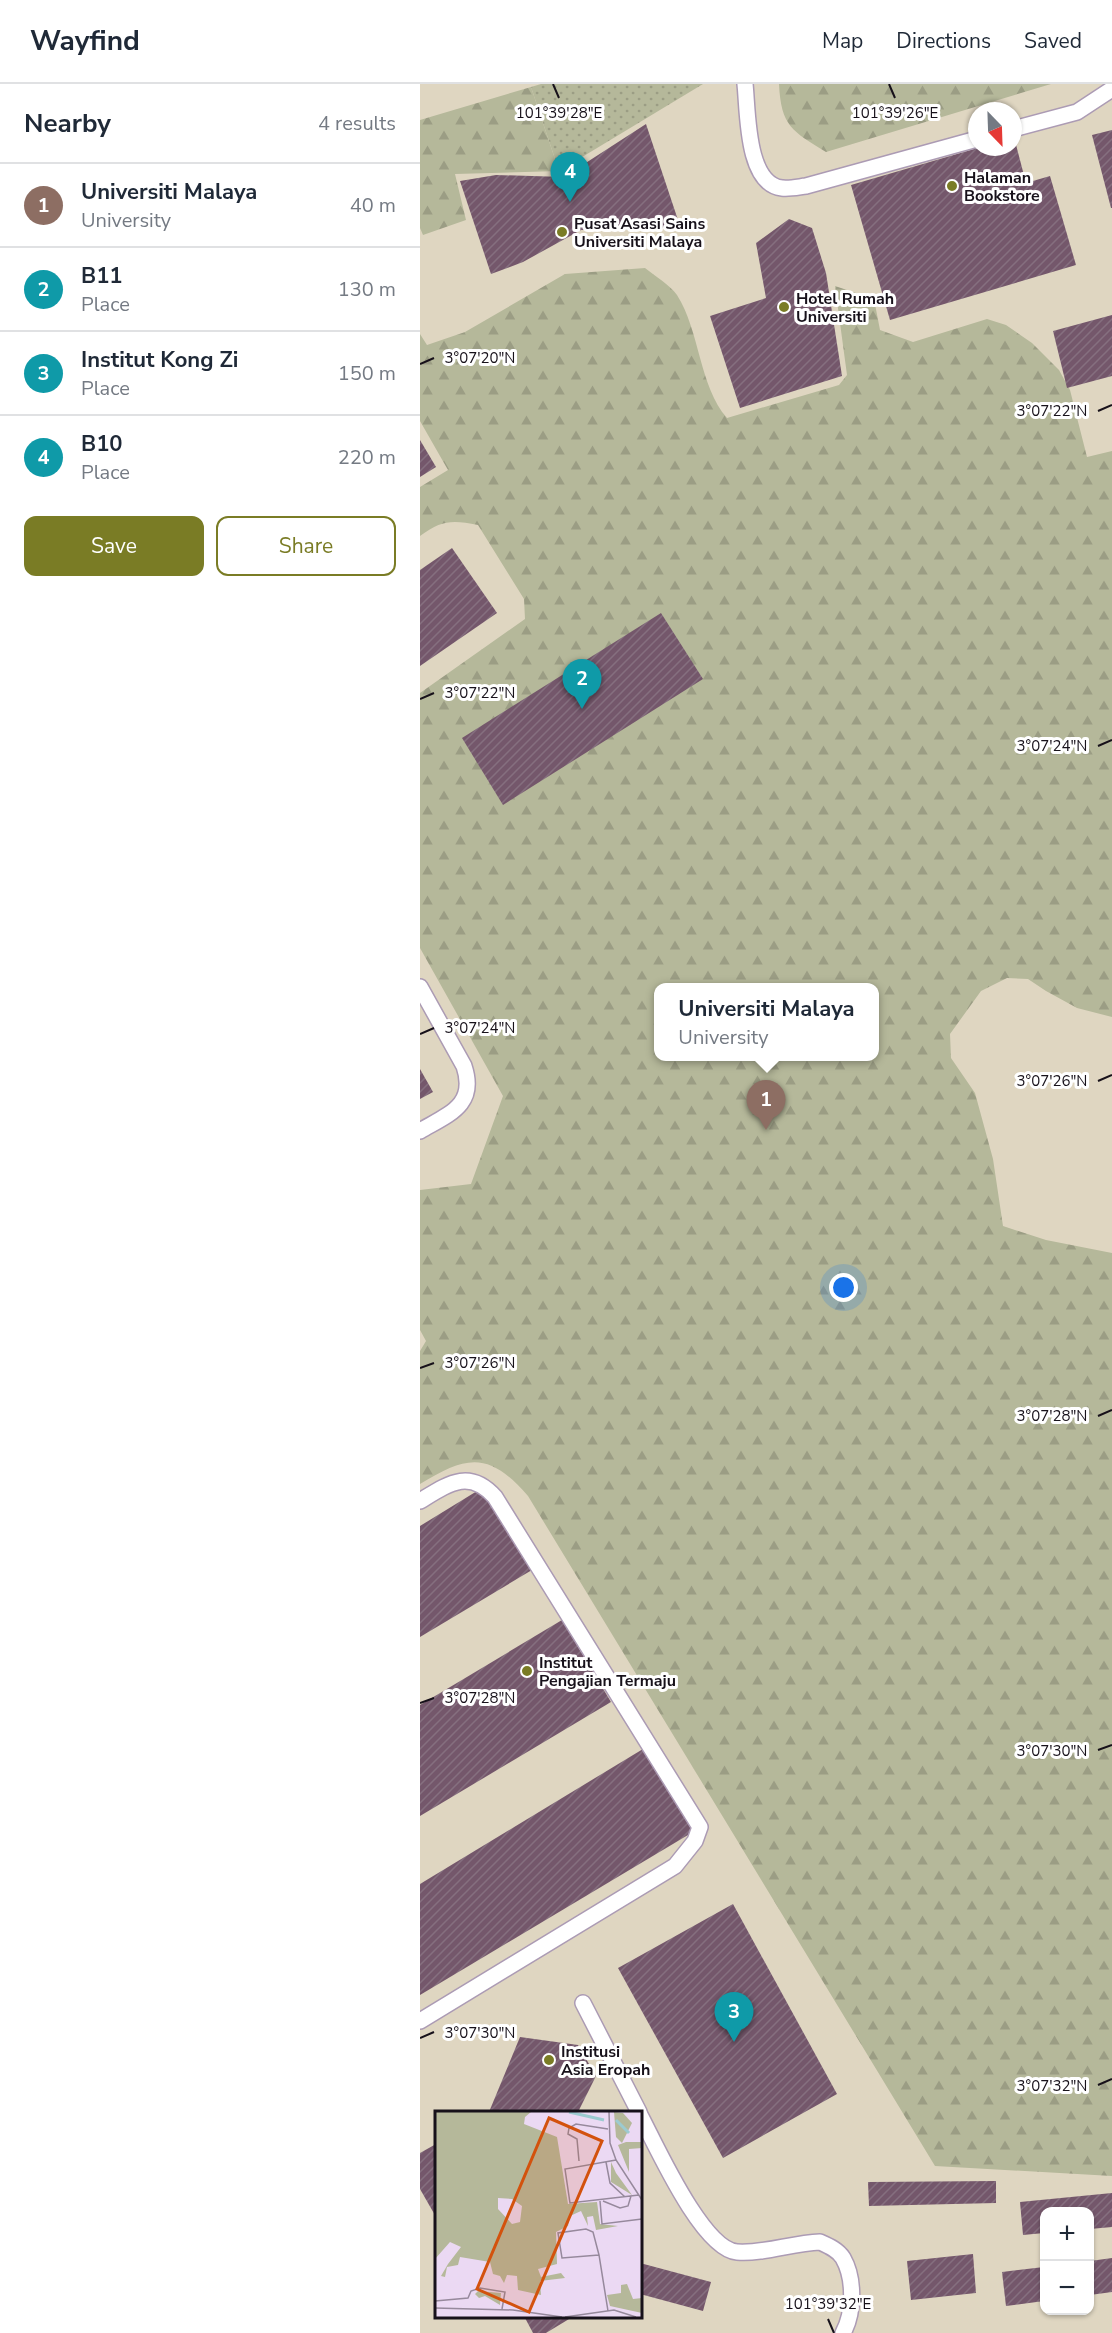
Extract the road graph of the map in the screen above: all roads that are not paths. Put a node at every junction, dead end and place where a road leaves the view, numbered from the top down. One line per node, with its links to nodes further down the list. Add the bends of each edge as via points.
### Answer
1 (745, 84): 4 (lane, via 757,170 766,181 780,188 806,186)
2 (1112, 89): 3 (lane, via 1077,112)
3 (1022, 127)
4 (968, 141)
5 (420, 987): 6 (lane, via 469,1078 462,1104)
6 (420, 1131)
7 (420, 1501): 9 (lane, via 460,1480 474,1481 495,1497 700,1827 695,1841 675,1866)
8 (583, 2003): 10 (lane)
9 (420, 2021)
10 (638, 2111)
11 (642, 2118): 12 (lane, via 676,2185 717,2244 738,2252 820,2242 842,2257 851,2287 848,2324)
12 (843, 2333)

